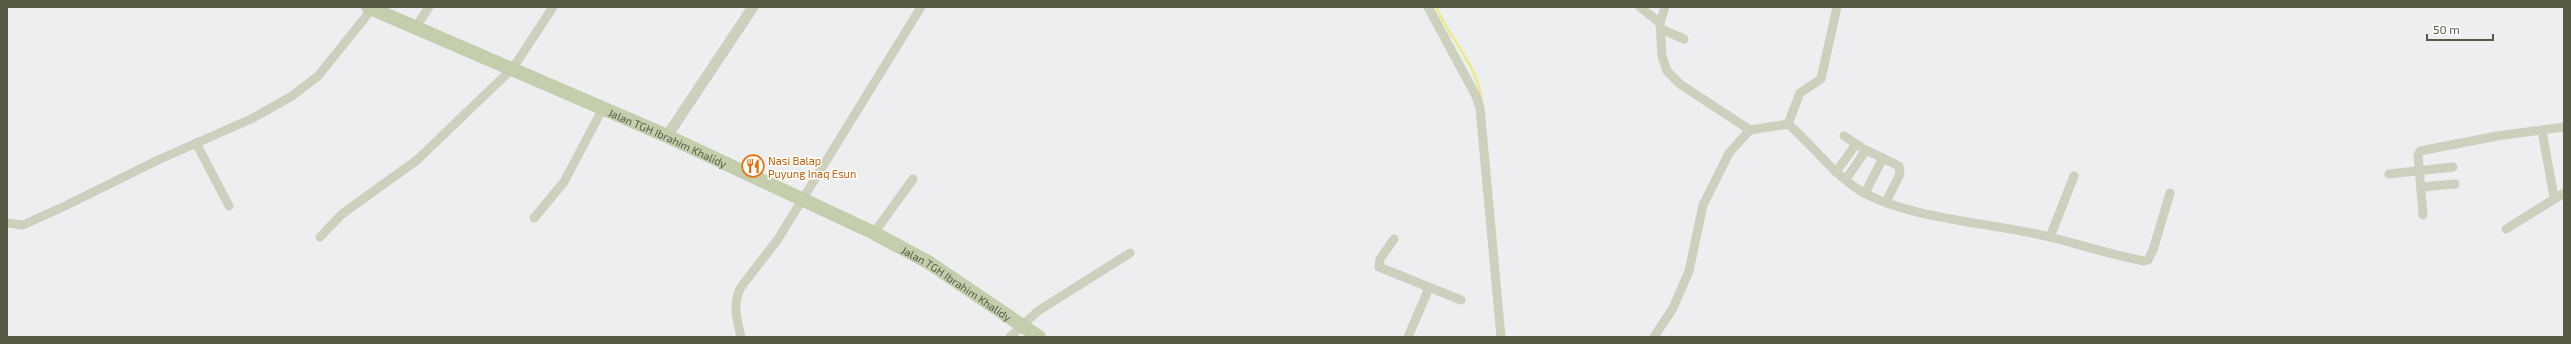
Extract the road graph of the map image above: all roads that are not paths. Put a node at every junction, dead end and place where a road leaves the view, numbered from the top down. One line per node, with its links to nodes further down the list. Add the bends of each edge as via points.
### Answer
1 (429, 7): 11 (street)
2 (553, 7): 13 (street)
3 (752, 7): 19 (street)
4 (921, 7): 38 (street)
5 (1428, 7): 57 (street, via 1473,90 1480,108)
6 (1640, 7): 10 (street)
7 (1665, 7): 10 (street)
8 (1837, 7): 15 (street, via 1821,79 1800,93)
9 (370, 8): 11 (main road, Jalan TGH Ibrahim Khalidy); 21 (street, via 318,76 304,87 251,119)
10 (1660, 26): 12 (street); 17 (street, via 1663,62 1673,78)
11 (416, 27): 13 (main road, Jalan TGH Ibrahim Khalidy)
12 (1684, 40)
13 (513, 68): 14 (main road, Jalan TGH Ibrahim Khalidy); 46 (street, via 417,160 348,210)
14 (603, 108): 19 (main road, Jalan TGH Ibrahim Khalidy); 42 (street, via 564,182)
15 (1788, 124): 17 (street); 26 (street)
16 (2564, 127): 18 (street)
17 (1750, 130): 58 (street, via 1729,153 1713,183 1704,206 1689,272 1673,308)
18 (2542, 131): 27 (street, via 2497,136 2422,151 2418,155); 37 (street)
19 (667, 136): 38 (main road, Jalan TGH Ibrahim Khalidy)
20 (1844, 136): 22 (street)
21 (196, 143): 40 (street); 43 (street, via 23,225)
22 (1856, 144): 23 (street); 26 (street)
23 (1866, 150): 24 (street); 31 (street)
24 (1884, 158): 34 (street); 39 (street, via 1901,169)
25 (2453, 167): 27 (street)
26 (1836, 172): 31 (street)
27 (2420, 172): 28 (street); 33 (street)
28 (2389, 174)
29 (2074, 176): 47 (street)
30 (913, 178): 45 (street)
31 (1846, 180): 34 (street)
32 (2455, 184): 33 (street)
33 (2421, 187): 41 (street)
34 (1864, 193): 39 (street)
35 (2170, 193): 47 (street, via 2153,250 2147,261)
36 (2564, 193): 37 (street)
37 (2554, 197): 44 (street)
38 (804, 199): 45 (main road, Jalan TGH Ibrahim Khalidy); 53 (street, via 738,293 736,310)
39 (1886, 202): 47 (street, via 1949,218)
40 (228, 206)
41 (2423, 215)
42 (534, 218)
43 (7, 223)
44 (2506, 229)
45 (874, 233): 52 (main road, Jalan TGH Ibrahim Khalidy, via 928,262)
46 (320, 237)
47 (2050, 237)
48 (1394, 239): 50 (street, via 1380,259 1379,267)
49 (1130, 252): 52 (street)
50 (1429, 288): 51 (street); 56 (street)
51 (1461, 300)
52 (1022, 324): 54 (street); 55 (main road, Jalan TGH Ibrahim Khalidy)
53 (741, 337)
54 (1010, 337)
55 (1039, 337)
56 (1408, 337)
57 (1501, 337)
58 (1654, 337)

